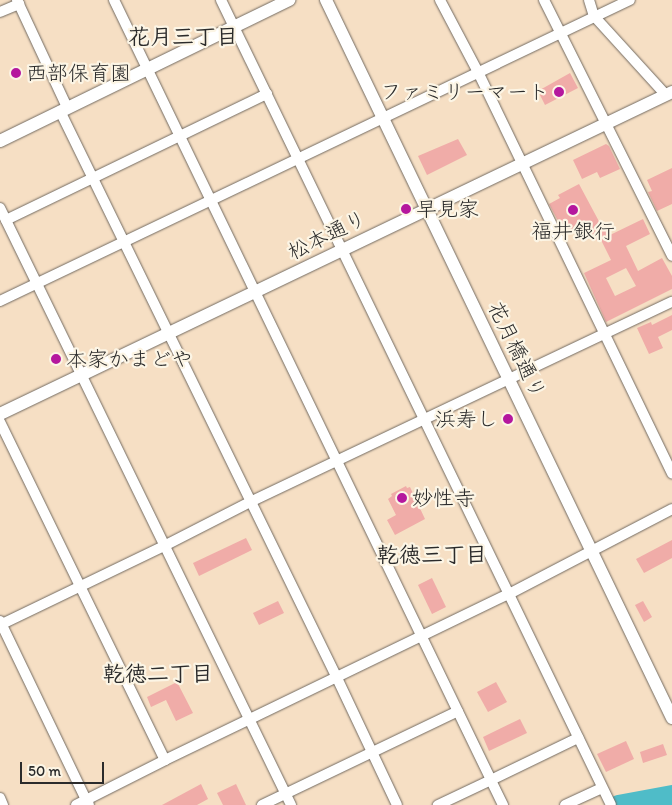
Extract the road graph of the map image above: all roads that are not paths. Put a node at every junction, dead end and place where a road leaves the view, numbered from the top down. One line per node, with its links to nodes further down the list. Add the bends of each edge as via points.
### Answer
1 (114, 0): 14 (street)
2 (222, 0): 12 (street)
3 (289, 0): 12 (street)
4 (326, 0): 19 (street, 花月橋通り)
5 (440, 0): 15 (street)
6 (544, 0): 13 (street)
7 (589, 0): 11 (street)
8 (630, 0): 11 (street)
9 (18, 2): 10 (street); 18 (street)
10 (0, 12)
11 (594, 16): 13 (street); 17 (street)
12 (235, 26): 14 (street); 16 (street)
13 (558, 33): 15 (street); 20 (street)
14 (147, 68): 18 (street); 21 (street)
15 (478, 72): 19 (street); 24 (street)
16 (267, 94): 21 (street); 23 (street)
17 (669, 94): 20 (street, 松本通り)
18 (64, 109): 22 (street); 25 (street)
19 (382, 119): 23 (street); 28 (street, 花月橋通り)
20 (606, 124): 24 (street, 松本通り); 32 (street)
21 (179, 136): 25 (street); 26 (street)
22 (0, 141)
23 (298, 159): 26 (street); 31 (street)
24 (522, 163): 28 (street, 松本通り); 38 (street)
25 (93, 178): 29 (street); 30 (street)
26 (210, 201): 30 (street); 34 (street)
27 (0, 208): 29 (street)
28 (426, 210): 31 (street, 松本通り); 40 (street, 花月橋通り)
29 (6, 220): 33 (street)
30 (124, 242): 33 (street); 37 (street)
31 (341, 250): 34 (street, 松本通り); 42 (street)
32 (672, 256)
33 (37, 284): 35 (street); 39 (street)
34 (254, 292): 37 (street, 松本通り); 44 (street)
35 (0, 302)
36 (672, 302): 38 (street)
37 (168, 334): 39 (street, 松本通り); 46 (street)
38 (603, 334): 40 (street); 45 (street)
39 (81, 375): 41 (street, 松本通り); 48 (street)
40 (509, 379): 42 (street); 49 (street, 花月橋通り)
41 (0, 414)
42 (424, 420): 44 (street); 51 (street)
43 (0, 422): 50 (street)
44 (337, 462): 46 (street); 53 (street)
45 (672, 474)
46 (250, 502): 48 (street); 54 (street)
47 (672, 509): 49 (street)
48 (164, 546): 50 (street); 57 (street)
49 (592, 551): 51 (street); 56 (street, 花月橋通り)
50 (79, 587): 52 (street); 60 (street)
51 (509, 594): 53 (street); 58 (street)
52 (0, 623): 65 (street)
53 (423, 636): 54 (street); 55 (street)
54 (337, 678): 57 (street); 59 (street)
55 (458, 711): 59 (street); 61 (street)
56 (672, 718)
57 (249, 720): 60 (street); 63 (street)
58 (578, 738): 61 (street); 62 (street)
59 (372, 753): 63 (street); 69 (street)
60 (165, 760): 65 (street)
61 (491, 780): 70 (street); 71 (street)
62 (603, 790): 72 (street); 73 (street)
63 (285, 794): 67 (street); 68 (street)
64 (0, 798): 66 (street)
65 (83, 803)
66 (3, 805)
67 (262, 805)
68 (291, 805)
69 (396, 805)
70 (438, 805)
71 (503, 805)
72 (565, 805)
73 (610, 805)

